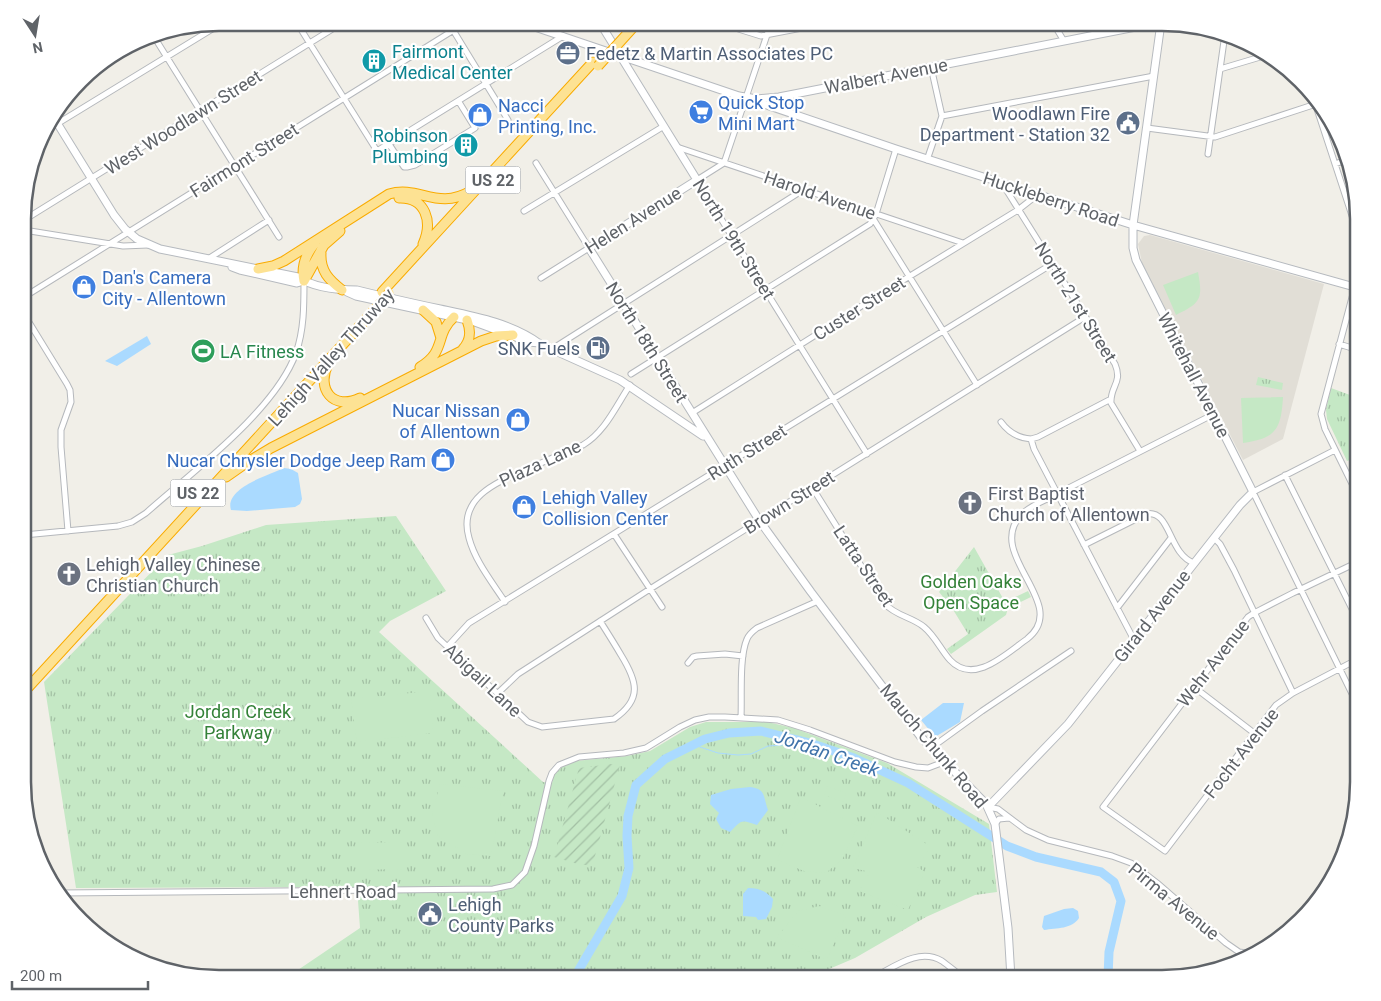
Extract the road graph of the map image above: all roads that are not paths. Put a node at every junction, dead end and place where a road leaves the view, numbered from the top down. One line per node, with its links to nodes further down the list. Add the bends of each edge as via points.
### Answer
1 (302, 31): 21 (street)
2 (328, 31): 21 (street, West Woodlawn Street)
3 (451, 31): 30 (street, Fairmont Street)
4 (454, 31): 29 (street)
5 (548, 31): 17 (main road, Walbert Avenue)
6 (605, 31): 22 (main road, North 19th Street)
7 (622, 31): 25 (highway, Lehigh Valley Thruway / US 22)
8 (629, 31): 25 (highway, Lehigh Valley Thruway / US 22, bridge)
9 (745, 31): 16 (street)
10 (768, 31): 16 (street)
11 (787, 31): 16 (street)
12 (1058, 31): 18 (street)
13 (1106, 31): 18 (main road, Walbert Avenue)
14 (1160, 31): 28 (main road, Whitehall Avenue)
15 (206, 32): 23 (street)
16 (767, 35): 31 (street)
17 (563, 36): 22 (main road, Walbert Avenue); 29 (street)
18 (1064, 41): 26 (main road, Walbert Avenue)
19 (158, 42): 23 (street)
20 (1224, 42): 27 (street)
21 (309, 43): 30 (street); 34 (street, West Woodlawn Street)
22 (620, 55): 31 (main road, Walbert Avenue); 40 (main road, North 19th Street)
23 (167, 56): 34 (street); 37 (street)
24 (1257, 57): 27 (street)
25 (595, 64): 56 (highway, Lehigh Valley Thruway / US 22); 91 (highway, Lehigh Valley Thruway / US 22)
26 (932, 67): 31 (main road, Walbert Avenue, via 778,97); 35 (street)
27 (1220, 69): 42 (street)
28 (1154, 76): 35 (street); 41 (main road, Whitehall Avenue)
29 (487, 84): 32 (street); 38 (street)
30 (343, 98): 43 (street, via 377,151); 52 (street, Fairmont Street)
31 (747, 98): 45 (main road, Huckleberry Road); 50 (street)
32 (459, 102): 43 (street); 43 (street, via 475,128 412,166 404,166)
33 (1311, 105): 42 (street)
34 (200, 111): 52 (street); 53 (street, West Woodlawn Street)
35 (942, 116): 47 (street)
36 (1319, 117): 51 (street)
37 (61, 118)
38 (508, 120)
39 (57, 123): 53 (main road)
40 (664, 126): 44 (main road, North 19th Street); 58 (street)
41 (1147, 128): 42 (street); 66 (main road, Whitehall Avenue)
42 (1210, 137): 46 (street)
43 (389, 144)
44 (677, 147): 50 (street, Harold Avenue); 54 (main road, North 19th Street)
45 (896, 149): 47 (main road, Huckleberry Road); 64 (street)
46 (1208, 154)
47 (927, 160): 55 (main road, Huckleberry Road)
48 (1341, 162): 51 (street)
49 (536, 163): 58 (street, North 18th Street)
50 (724, 163): 54 (street, Helen Avenue); 57 (street, Harold Avenue)
51 (1335, 164): 60 (street)
52 (235, 166): 65 (street); 68 (street, Fairmont Street)
53 (92, 178): 63 (street, West Woodlawn Street); 68 (main road, via 114,215)
54 (698, 180): 69 (street, North 19th Street); 77 (main road, Helen Avenue)
55 (1002, 183): 59 (main road, Huckleberry Road); 61 (street, North 21st Street)
56 (480, 186): 70 (highway, via 450,199 407,192 392,193); 79 (highway, Lehigh Valley Thruway / US 22)
57 (803, 190): 64 (street, Harold Avenue); 69 (street)
58 (555, 193): 62 (street); 77 (street, North 18th Street)
59 (1034, 193): 61 (street, Custer Street, via 1032,199); 66 (main road, Huckleberry Road)
60 (1349, 201)
61 (1018, 210): 74 (street, Custer Street); 82 (street, North 21st Street)
62 (524, 212)
63 (31, 215)
64 (875, 217): 74 (street, Harold Avenue); 84 (street); 89 (street, via 870,224)
65 (269, 220): 71 (street); 80 (street)
66 (1133, 225): 87 (main road, Huckleberry Road); 116 (main road, Whitehall Avenue, via 1136,260)
67 (31, 231): 72 (street)
68 (129, 232): 73 (street, Fairmont Street); 75 (main road)
69 (732, 235): 89 (street, North 19th Street); 93 (street)
70 (322, 236): 83 (highway, via 277,264); 86 (highway, via 306,257)
71 (279, 237)
72 (90, 240): 73 (street); 78 (street)
73 (111, 243): 75 (street); 78 (street, Fairmont Street)
74 (963, 244): 84 (street, Custer Street)
75 (148, 245): 80 (main road)
76 (322, 248): 79 (highway, via 332,236 385,202 403,198 418,204 428,221 427,234); 86 (highway); 88 (highway, via 323,270)
77 (589, 248): 85 (street, Helen Avenue); 93 (main road, North 18th Street)
78 (95, 253): 90 (street, Fairmont Street)
79 (418, 253): 91 (highway, Lehigh Valley Thruway / US 22)
80 (207, 259): 81 (main road)
81 (224, 263): 83 (main road); 86 (main road, via 240,270)
82 (1052, 264): 97 (street, North 21st Street); 99 (street, Ruth Street)
83 (258, 269): 86 (main road, via 298,277)
84 (909, 276): 99 (street); 104 (street, Custer Street)
85 (541, 278)
86 (304, 282): 88 (main road); 132 (street, via 302,328 296,354 278,386 254,415 142,517 123,525)
87 (1350, 285)
88 (342, 290): 95 (main road); 96 (main road, via 357,290)
89 (766, 290): 104 (street, North 19th Street); 109 (street)
90 (31, 293)
91 (386, 293): 92 (highway, Lehigh Valley Thruway / US 22)
92 (375, 304): 108 (highway, Lehigh Valley Thruway / US 22); 158 (highway, Lehigh Valley Thruway / US 22)
93 (623, 304): 105 (street); 109 (main road, North 18th Street)
94 (1350, 306): 103 (street)
95 (423, 310): 96 (main road); 101 (highway, via 436,322)
96 (461, 317): 100 (main road); 101 (highway, via 445,327); 102 (main road, via 500,324); 107 (highway, via 470,329 470,336)
97 (1085, 317): 112 (street, Brown Street); 114 (street, North 21st Street, via 1117,370 1118,379)
98 (31, 326): 132 (street, via 70,390 70,408 61,437)
99 (943, 331): 112 (street); 113 (street, Ruth Street)
100 (513, 335): 102 (main road); 107 (highway, via 488,338)
101 (441, 339): 108 (highway, via 435,355 424,365 348,402 336,400 324,387 324,375)
102 (540, 344): 105 (main road)
103 (1338, 344): 106 (street); 121 (street, via 1320,414)
104 (800, 345): 113 (street, North 19th Street); 115 (street, Custer Street)
105 (552, 348): 111 (main road)
106 (1350, 348)
107 (461, 351): 128 (highway, via 262,453)
108 (333, 355): 128 (highway, Lehigh Valley Thruway / US 22)
109 (657, 358): 110 (street); 115 (main road, North 18th Street)
110 (631, 374)
111 (630, 385): 117 (main road); 144 (street, Plaza Lane, via 592,438 498,482 479,496 471,508 468,521 471,545)
112 (977, 385): 123 (street, Brown Street)
113 (833, 398): 123 (street, North 19th Street); 124 (street, Ruth Street)
114 (1111, 399): 120 (street); 122 (street)
115 (692, 413): 117 (main road, Custer Street); 119 (main road, North 18th Street)
116 (1214, 414): 122 (street, Latta Street); 129 (main road, Whitehall Avenue)
117 (682, 421): 119 (main road)
118 (1000, 422): 120 (street, via 1016,436)
119 (706, 438): 124 (main road, North 18th Street)
120 (1031, 439): 130 (street)
121 (1335, 450): 125 (street, Girard Avenue); 126 (street)
122 (1140, 451): 130 (street, Latta Street)
123 (868, 454): 127 (street, Brown Street)
124 (724, 466): 131 (main road, North 18th Street); 134 (street, Ruth Street)
125 (1285, 475): 129 (street, Girard Avenue); 140 (street)
126 (1350, 480)
127 (812, 487): 130 (street, Latta Street, via 885,604 924,628 951,661 971,670 988,666 1032,634 1038,624 1038,602 1012,549 1012,531 1022,514); 131 (street, Brown Street)
128 (208, 491): 159 (highway, Lehigh Valley Thruway / US 22)
129 (1253, 492): 136 (main road, Girard Avenue); 142 (street, Whitehall Avenue)
130 (1058, 494): 137 (street)
131 (759, 520): 141 (street, Brown Street); 143 (main road, Mauch Chunk Road)
132 (68, 531): 133 (street)
133 (31, 534)
134 (614, 534): 141 (street); 144 (street, Ruth Street)
135 (1171, 538): 137 (street, via 1162,518 1149,513); 138 (street, via 1181,556); 147 (street)
136 (1214, 538): 138 (main road, Girard Avenue); 148 (street)
137 (1084, 545): 147 (street)
138 (1194, 563): 151 (main road, Girard Avenue)
139 (1350, 566): 140 (street, Wehr Avenue)
140 (1334, 574): 142 (street, Wehr Avenue); 145 (street)
141 (650, 589): 146 (street); 150 (street, Brown Street)
142 (1301, 589): 148 (street, Wehr Avenue); 157 (street, Whitehall Avenue)
143 (818, 601): 154 (street, via 753,631 747,639); 166 (main road, Mauch Chunk Road)
144 (505, 602): 152 (street, Ruth Street, via 469,624)
145 (1350, 605)
146 (662, 607)
147 (1117, 608): 151 (street)
148 (1254, 612): 160 (street, Wehr Avenue); 163 (street)
149 (426, 618): 152 (street, Abigail Lane, via 438,638)
150 (600, 620): 162 (street, Brown Street, via 518,674); 162 (street, Abigail Lane, via 634,678 635,692 630,704 614,719 542,727 528,722)
151 (1134, 640): 168 (main road, Girard Avenue, via 1068,724)
152 (448, 646): 162 (street, Abigail Lane)
153 (1072, 650): 166 (street)
154 (743, 656): 155 (street, via 697,656); 164 (street)
155 (688, 663)
156 (1350, 663): 157 (street, Focht Avenue)
157 (1340, 669): 161 (street, Whitehall Avenue); 163 (street, Focht Avenue)
158 (31, 675)
159 (31, 684)
160 (1194, 687): 165 (street); 171 (street, Wehr Avenue, via 1104,806)
161 (1350, 690)
162 (498, 693)
163 (1293, 693): 165 (street, Focht Avenue, via 1276,705)
164 (741, 717): 167 (street, via 789,723 916,767 928,768); 172 (street, Lehnert Road, via 695,720 646,748 573,759 559,765 549,781 528,867 516,883 502,888)
165 (1254, 733): 171 (street, Focht Avenue)
166 (931, 748): 167 (main road, Mauch Chunk Road)
167 (944, 762): 168 (main road, Mauch Chunk Road, via 980,796)
168 (988, 808): 169 (street, Pirma Avenue, via 998,809); 170 (main road, Mauch Chunk Road)
169 (1010, 818): 170 (street, via 999,819); 173 (street, Pirma Avenue, via 1048,840 1131,864)
170 (995, 824): 176 (main road, Mauch Chunk Road)
171 (1165, 850)
172 (68, 893)
173 (1240, 952)
174 (888, 970): 175 (street, via 912,958 929,956)
175 (953, 970)
176 (1010, 970)

